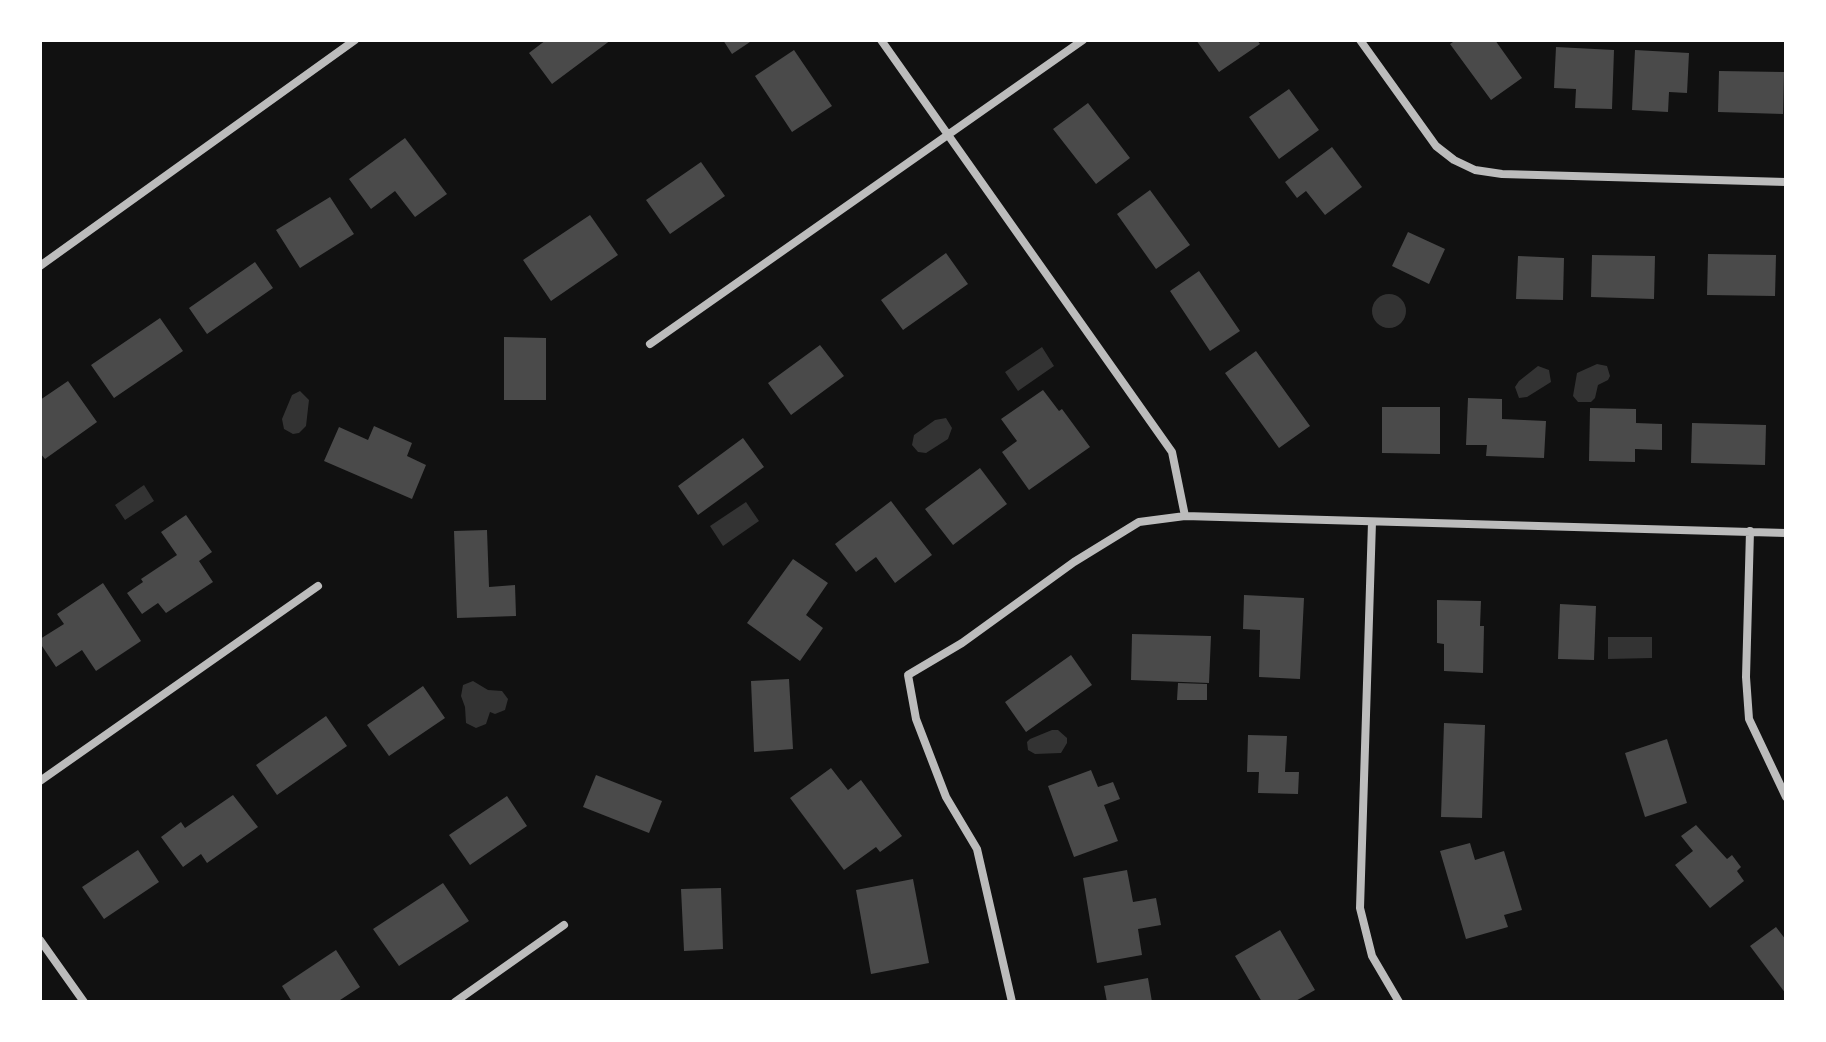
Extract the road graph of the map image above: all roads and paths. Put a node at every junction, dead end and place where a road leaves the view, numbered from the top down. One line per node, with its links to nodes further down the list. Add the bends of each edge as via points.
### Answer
1 (355, 40): 7 (street)
2 (881, 40): 5 (street)
3 (1083, 40): 5 (street)
4 (1360, 40): 6 (street, via 1436,146 1475,170)
5 (949, 136): 8 (street); 9 (street, via 1172,452)
6 (1786, 182)
7 (40, 266)
8 (650, 344)
9 (1185, 516): 10 (street); 20 (street, via 1139,522 908,675 916,719 946,797 977,849)
10 (1372, 522): 11 (street); 21 (street, via 1360,908 1372,956)
11 (1750, 531): 12 (street); 15 (street, via 1749,719)
12 (1786, 533)
13 (318, 586): 14 (street)
14 (40, 781)
15 (1786, 797)
16 (564, 925): 19 (street)
17 (40, 940): 18 (street)
18 (84, 1002)
19 (455, 1002)
20 (1012, 1002)
21 (1399, 1002)

